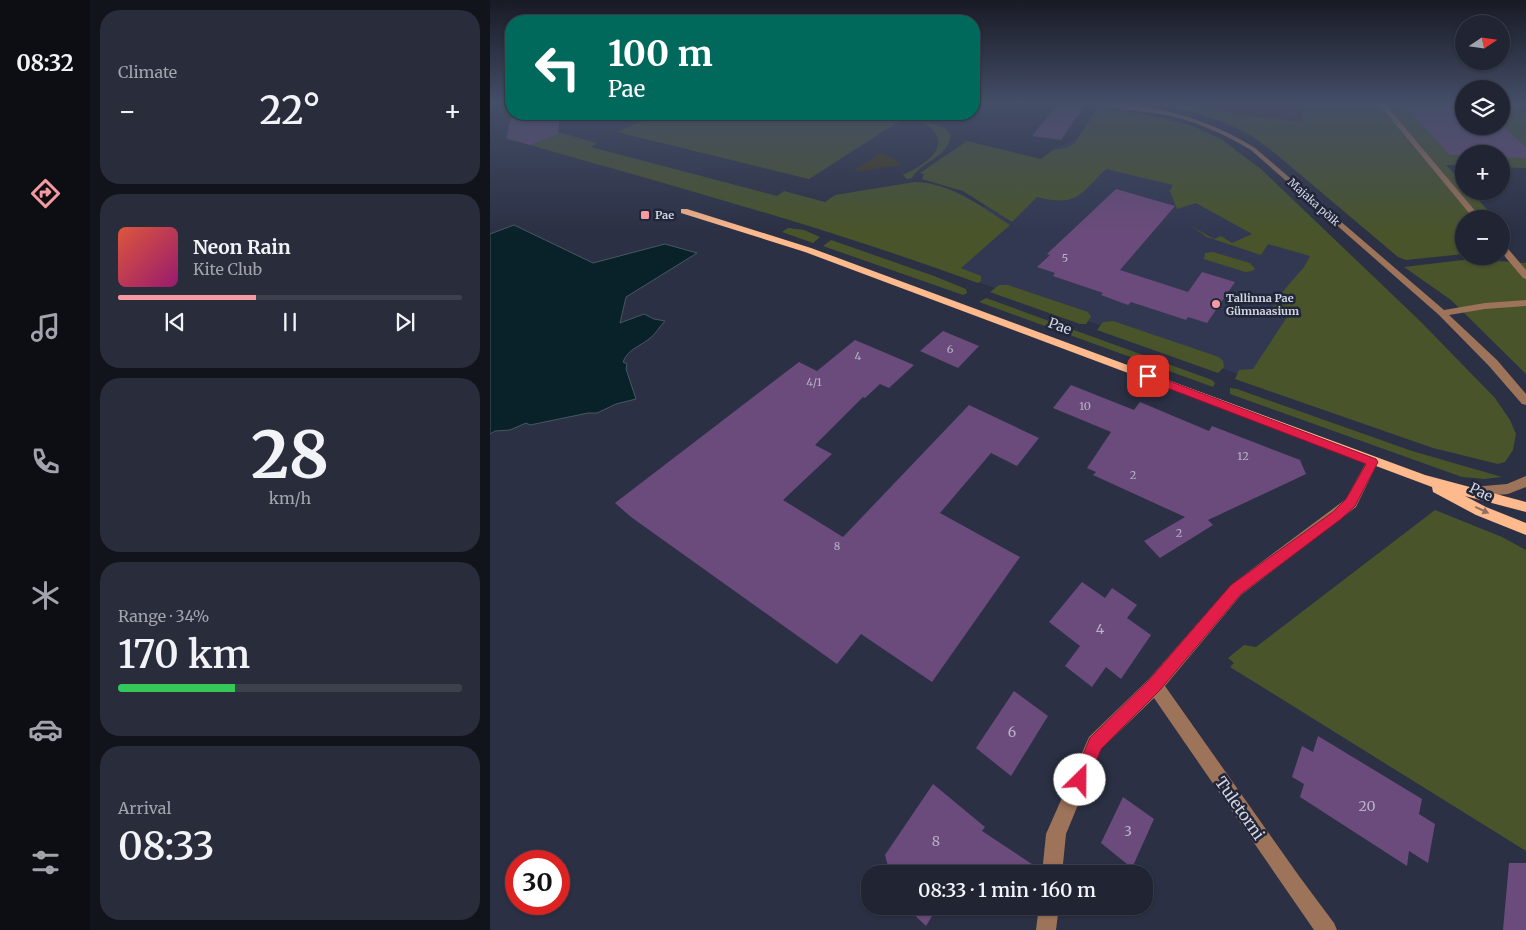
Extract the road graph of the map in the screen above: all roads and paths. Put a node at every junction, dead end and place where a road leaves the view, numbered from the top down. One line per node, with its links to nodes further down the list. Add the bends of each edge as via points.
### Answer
1 (1248, 146): 8 (street, Majaka põik)
2 (1417, 146): 3 (street)
3 (1470, 210)
4 (684, 211): 12 (main road, Pae, via 808,250)
5 (1510, 257): 6 (street)
6 (1526, 276)
7 (1526, 303): 8 (street)
8 (1442, 313): 9 (street, Majaka põik)
9 (1493, 363): 10 (street, Majaka põik); 11 (street, Majaka põik)
10 (1526, 389)
11 (1526, 401)
12 (1372, 462): 13 (main road, Pae); 18 (street, via 1351,503 1236,590)
13 (1423, 480): 15 (main road, Pae); 17 (main road, Pae, one-way to 17, via 1481,511)
14 (1526, 481): 15 (street, via 1508,489)
15 (1472, 492): 16 (main road, Pae)
16 (1526, 507)
17 (1526, 529)
18 (1155, 685): 19 (street, via 1095,743 1056,834); 22 (street, Tuletorni)
19 (1053, 865)
20 (1048, 915): 21 (street)
21 (1046, 930)
22 (1327, 930)

